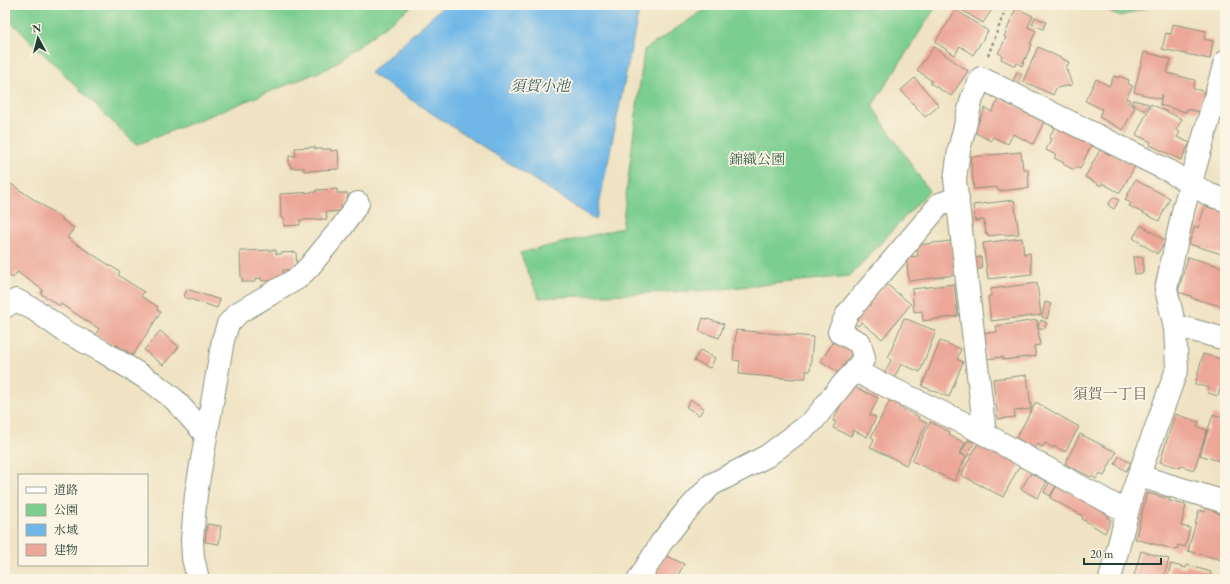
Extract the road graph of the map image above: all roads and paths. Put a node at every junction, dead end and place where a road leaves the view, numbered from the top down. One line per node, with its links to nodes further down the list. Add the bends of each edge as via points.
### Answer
1 (1007, 5): 3 (path)
2 (1225, 62): 4 (street)
3 (981, 78): 4 (street); 5 (street, via 972,98 959,150 955,179)
4 (1191, 184): 6 (street); 9 (street, via 1166,289)
5 (958, 198): 11 (street, via 940,204 847,314 839,332 860,343 864,358); 12 (street)
6 (1225, 200)
7 (358, 203): 13 (street, via 342,227 298,278 238,313 228,324)
8 (5, 307): 13 (street, via 16,300 152,382 174,399)
9 (1174, 325): 10 (street); 14 (street, via 1177,369)
10 (1225, 339)
11 (856, 371): 12 (street); 18 (street, via 812,422 766,456 711,485 661,543)
12 (985, 434): 16 (street)
13 (206, 435): 17 (street, via 196,494 192,540)
14 (1139, 476): 15 (street); 16 (street)
15 (1225, 502)
16 (1127, 512): 19 (street)
17 (198, 579)
18 (639, 579)
19 (1110, 579)

